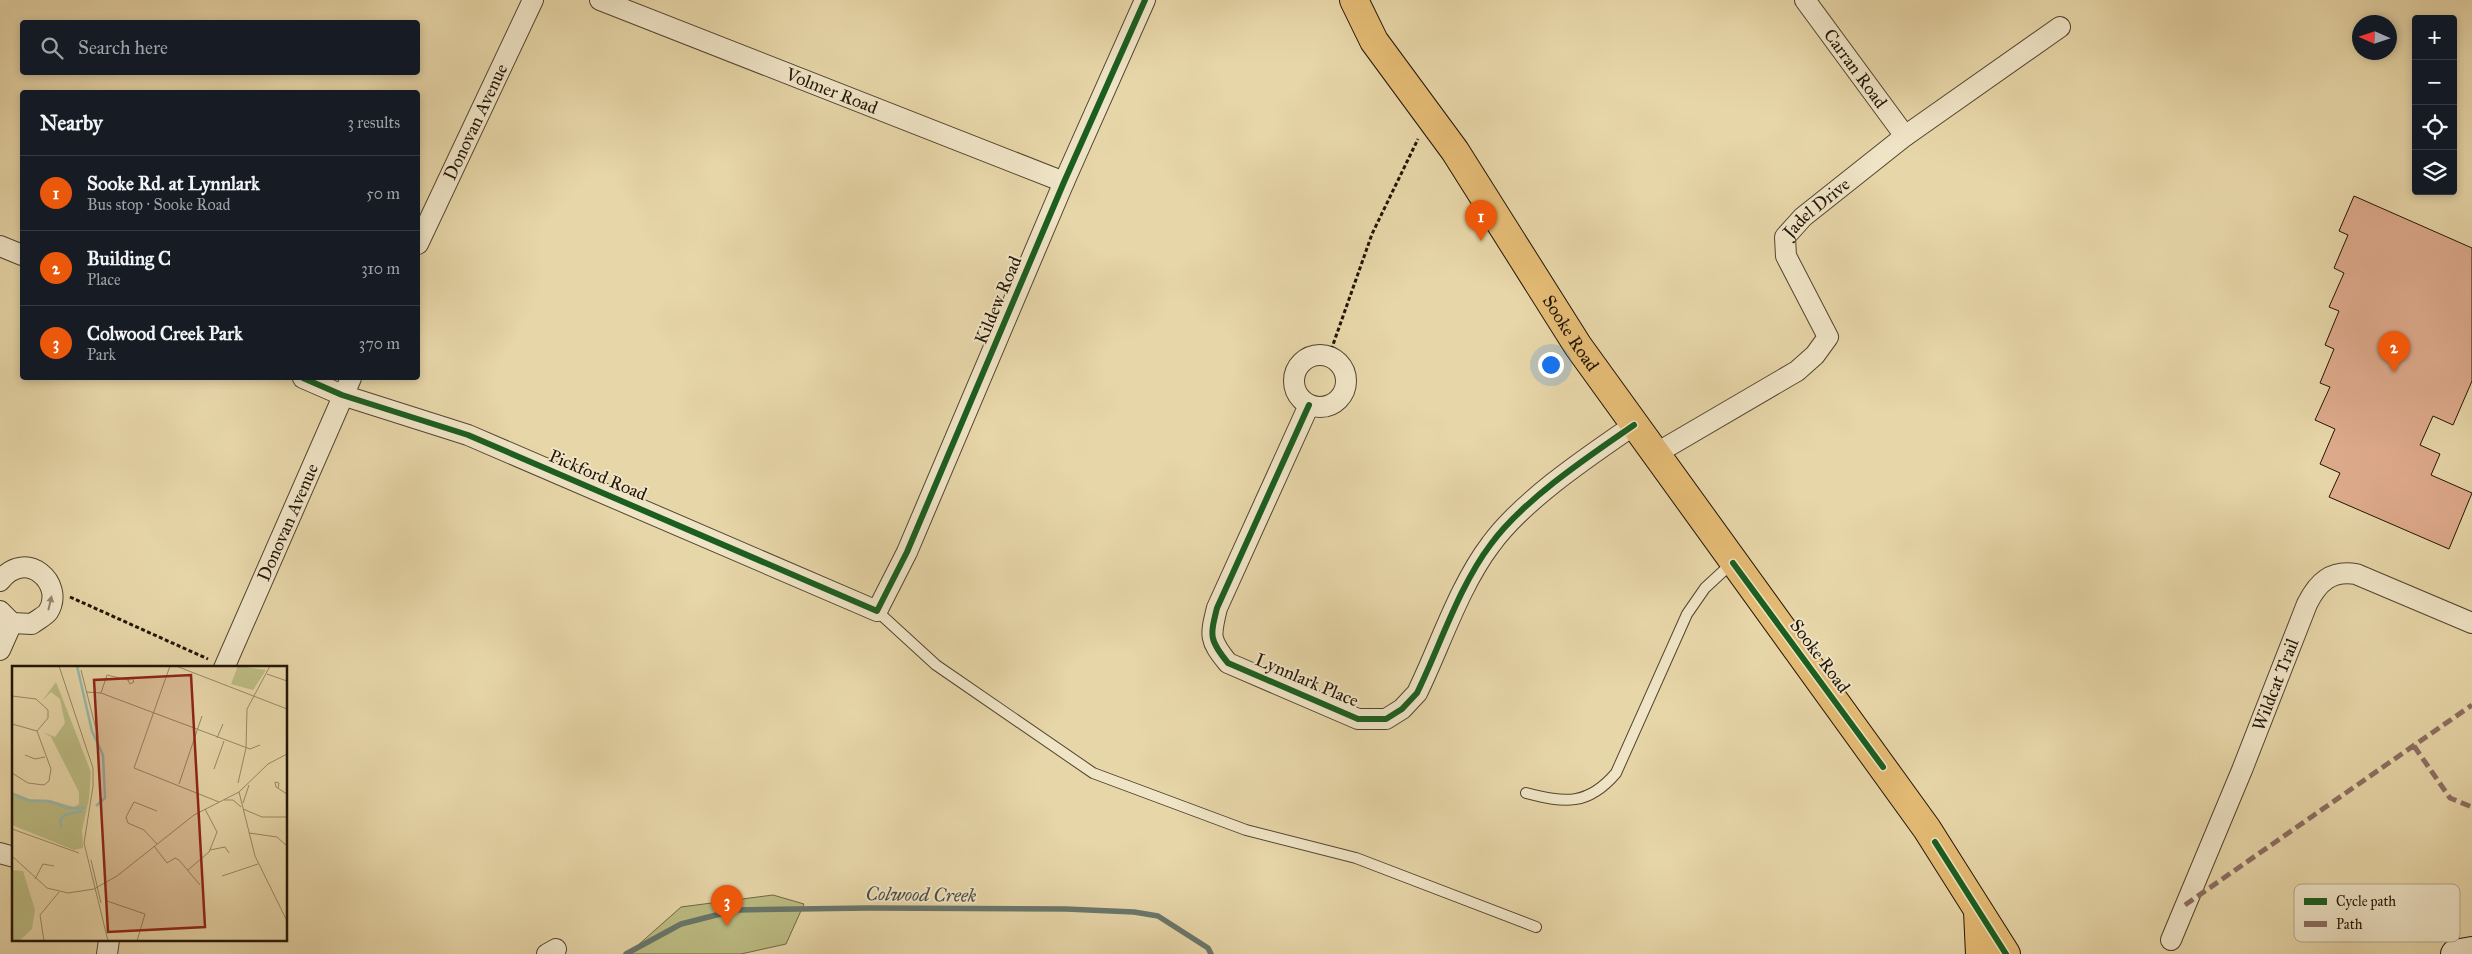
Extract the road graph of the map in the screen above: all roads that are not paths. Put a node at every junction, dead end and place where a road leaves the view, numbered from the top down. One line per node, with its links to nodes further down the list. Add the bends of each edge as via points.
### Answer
1 (533, 0): 9 (street, Donovan Avenue)
2 (600, 0): 8 (street, Volmer Road)
3 (1145, 0): 8 (street, Kildew Road)
4 (1354, 0): 15 (main road, Sooke Road, via 1374,41 1455,151 1578,346)
5 (1805, 0): 7 (street, Carran Road)
6 (2060, 27): 7 (street, Jadel Drive)
7 (1905, 136): 16 (street, Jadel Drive, via 1803,217 1785,236 1786,256 1828,337 1815,355 1797,371)
8 (1064, 182): 19 (street, Kildew Road, via 907,552)
9 (420, 240)
10 (0, 246): 11 (street)
11 (20, 254)
12 (314, 380): 13 (street, Pickford Road)
13 (347, 386): 19 (street, Pickford Road, via 468,434); 23 (street, Donovan Avenue)
14 (1309, 406): 14 (street, via 1297,393 1293,377 1306,358 1317,354 1329,356 1339,362 1345,373 1344,391 1332,404 1321,408); 15 (street, Lynnlark Place, via 1216,608 1211,631 1214,647 1228,663 1358,719 1386,719 1417,694 1472,575 1491,544 1518,514)
15 (1634, 425): 16 (main road, Sooke Road)
16 (1655, 454): 17 (main road, Sooke Road)
17 (1733, 563): 24 (lane, via 1705,588 1687,614 1616,773 1605,786 1597,793 1576,799 1562,800); 27 (main road, Sooke Road, via 1921,821)
18 (0, 581): 20 (street, one-way to 18, via 32,624 48,612 52,592 47,578 35,569 20,567 6,573)
19 (877, 611): 28 (lane, via 936,665 1093,774 1246,830 1356,858)
20 (6, 617): 22 (street)
21 (2472, 623): 29 (street, Wildcat Trail, via 2356,574 2339,573 2322,580 2308,604)
22 (0, 650)
23 (224, 666)
24 (1526, 793)
25 (0, 852): 26 (street)
26 (12, 856)
27 (1978, 909): 31 (main road); 32 (main road, Sooke Road)
28 (1536, 927)
29 (2171, 940)
30 (2472, 951): 33 (main road)
31 (1980, 954)
32 (2006, 954)
33 (2455, 954)

